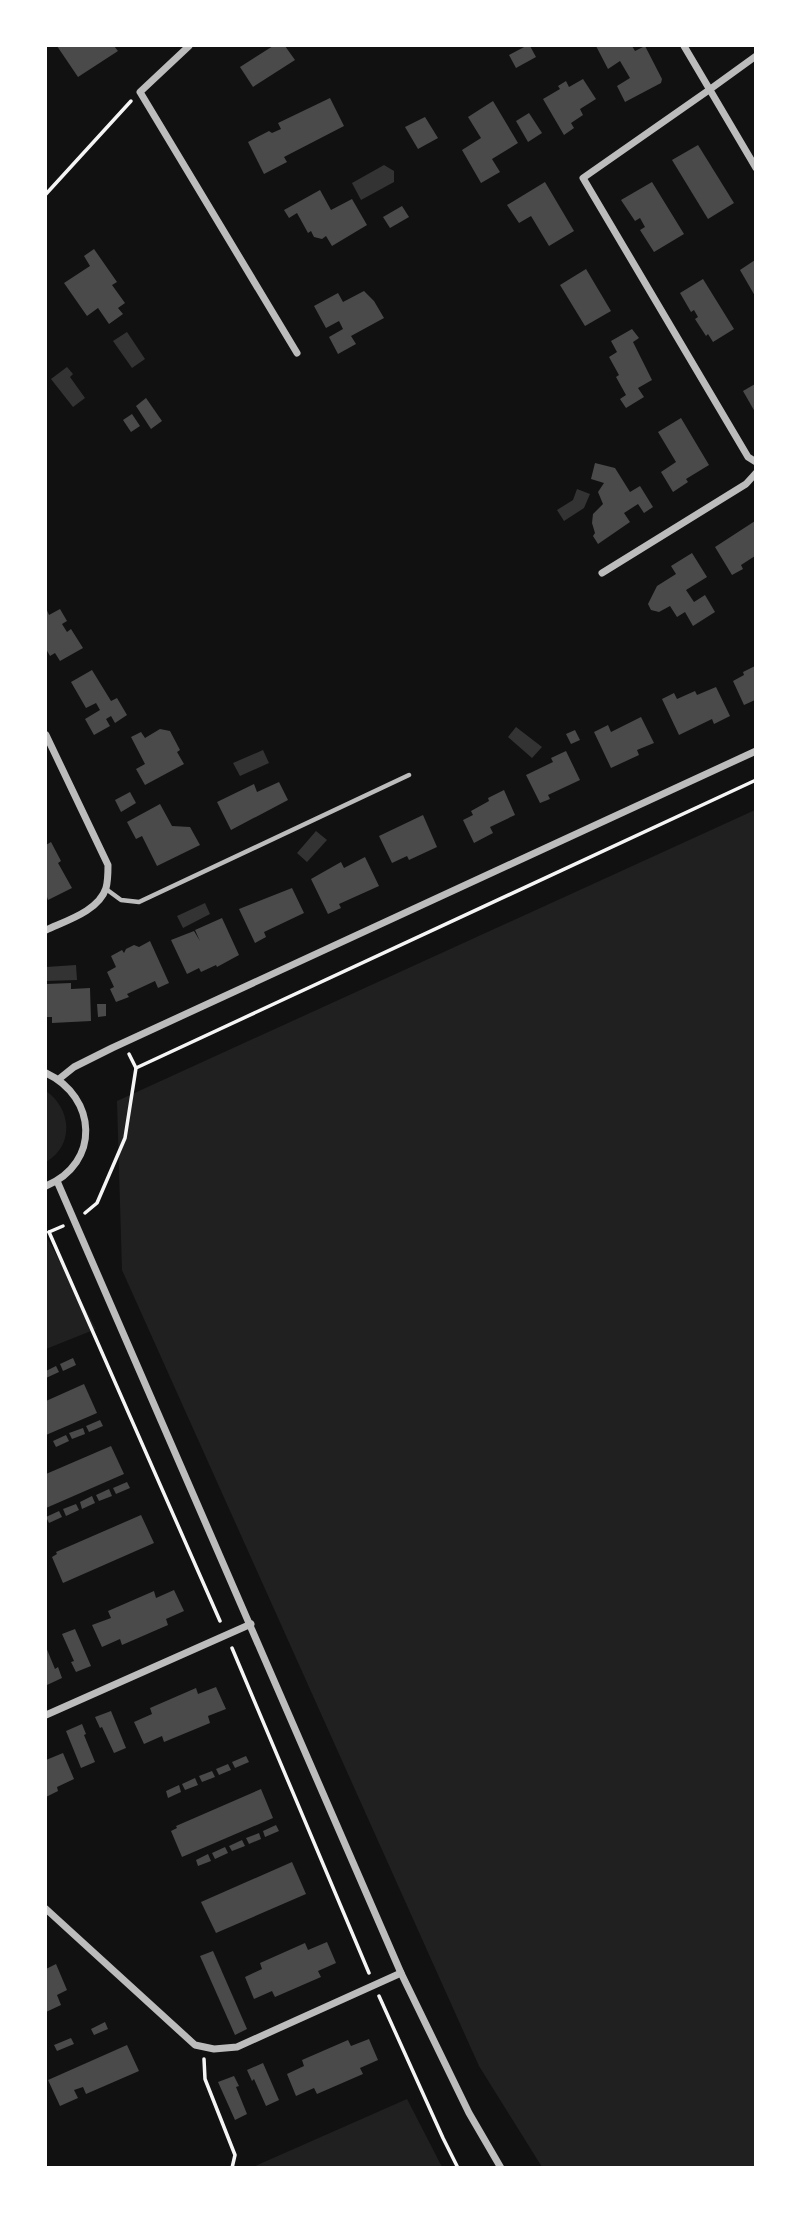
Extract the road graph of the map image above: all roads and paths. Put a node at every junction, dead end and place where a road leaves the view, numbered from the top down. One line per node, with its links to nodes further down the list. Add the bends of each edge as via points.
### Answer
1 (189, 46): 5 (street)
2 (684, 46): 4 (street)
3 (755, 56): 4 (street)
4 (709, 90): 6 (street); 9 (street, via 583,178 748,457)
5 (140, 92): 7 (path); 8 (street)
6 (755, 168)
7 (46, 194)
8 (297, 353)
9 (755, 461)
10 (755, 473): 11 (street, via 747,484)
11 (602, 573)
12 (46, 735): 16 (street, via 108,865)
13 (755, 751): 19 (street, via 124,1042)
14 (408, 775): 16 (lane, via 139,902 121,900)
15 (755, 780): 22 (path, via 136,1068 125,1138 97,1203)
16 (106, 889): 17 (street, via 80,914)
17 (46, 929)
18 (46, 1073): 19 (street)
19 (59, 1079): 20 (street, via 83,1110 86,1130 72,1168)
20 (57, 1181): 21 (street); 22 (street)
21 (46, 1186)
22 (74, 1221): 23 (path); 24 (street)
23 (47, 1231): 25 (path)
24 (251, 1624): 25 (street); 28 (street)
25 (226, 1634): 26 (street); 29 (path)
26 (46, 1715)
27 (46, 1909): 30 (street, via 195,2045)
28 (401, 1973): 29 (street); 33 (street)
29 (374, 1987): 30 (street, via 237,2048); 32 (path)
30 (204, 2047): 31 (path, via 205,2079 235,2155)
31 (232, 2168)
32 (458, 2168)
33 (500, 2168)

